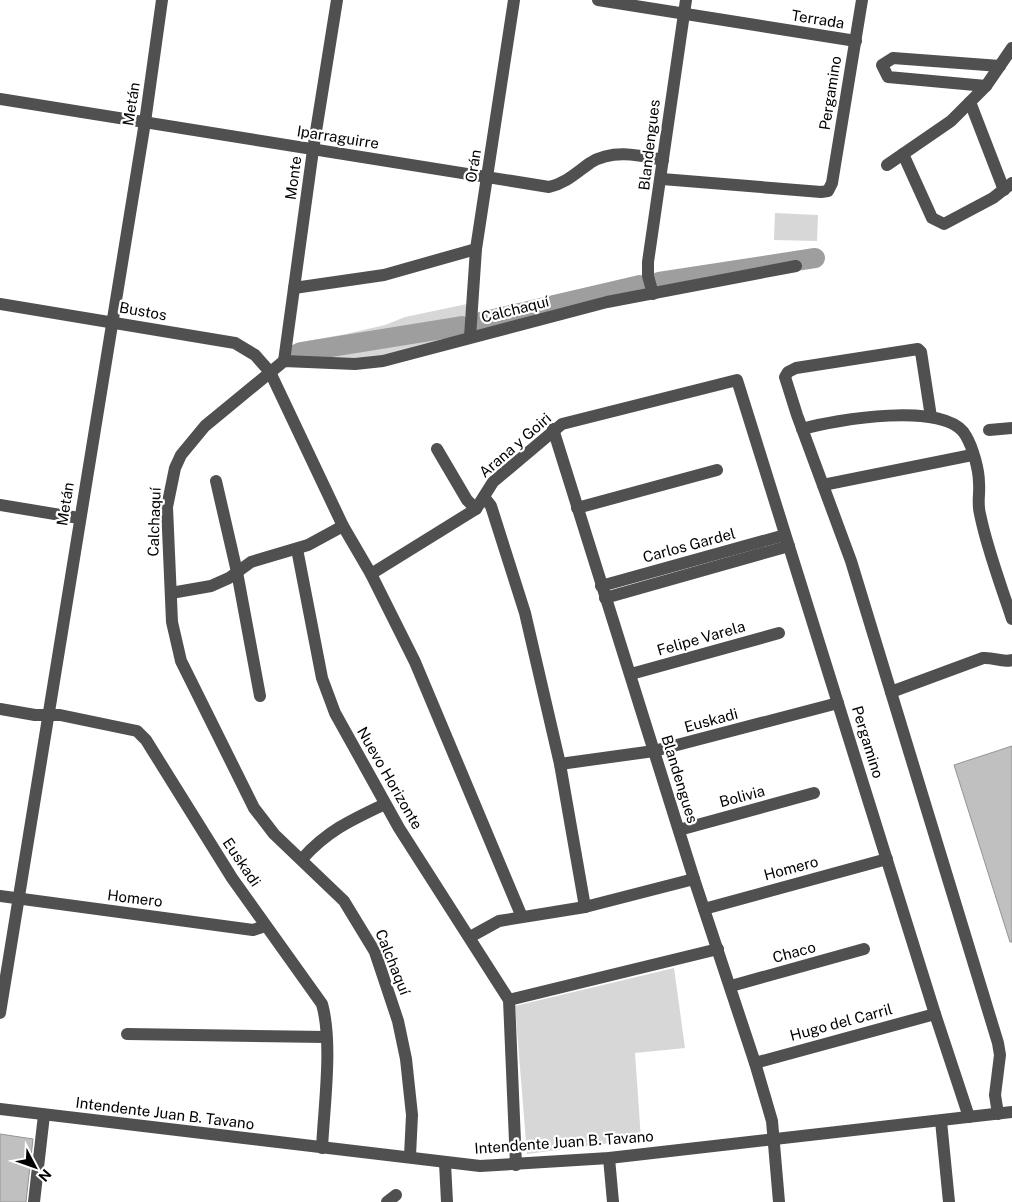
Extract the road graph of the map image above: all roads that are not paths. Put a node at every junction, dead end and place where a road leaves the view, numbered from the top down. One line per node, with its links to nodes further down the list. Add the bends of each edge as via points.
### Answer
1 (162, 0): 14 (street, Metán)
2 (337, 0): 15 (street, Monte)
3 (514, 0): 19 (street, Orán)
4 (598, 0): 7 (street, Terrada)
5 (686, 0): 7 (street, Blandengues)
6 (862, 0): 8 (street, Pergamino)
7 (684, 14): 8 (street, Terrada); 17 (street, Blandengues)
8 (856, 41): 20 (street, Pergamino, via 828,191)
9 (1012, 49): 10 (street)
10 (1000, 66): 11 (street); 11 (street, via 893,58 882,65 888,77)
11 (986, 86): 13 (street)
12 (0, 99): 14 (street, Iparraguirre)
13 (970, 102): 16 (street, via 951,120); 21 (street)
14 (144, 122): 15 (street, Iparraguirre); 27 (street, Metán)
15 (313, 150): 19 (street, Iparraguirre); 24 (street, Monte)
16 (902, 154): 18 (street); 21 (street, via 932,218 938,223 944,224 993,198)
17 (662, 160): 19 (street, Iparraguirre, via 636,155 608,155 591,162 565,182 549,187); 20 (street, Blandengues)
18 (887, 165)
19 (488, 178): 22 (street, Orán)
20 (662, 179): 25 (street, Blandengues, via 648,262)
21 (1008, 186)
22 (476, 249): 24 (street, via 384,275); 28 (street, Orán)
23 (796, 266): 25 (street, Calchaquí)
24 (294, 288): 29 (street, Monte)
25 (653, 294): 28 (street, Calchaquí)
26 (0, 304): 27 (street, Bustos)
27 (111, 322): 30 (street, Bustos, via 235,343 251,352); 46 (street, Metán)
28 (470, 337): 29 (street, Calchaquí, via 383,361 355,364)
29 (284, 361): 30 (street, Calchaquí)
30 (270, 372): 47 (street, Bustos); 53 (street, Calchaquí, via 205,426 181,455 175,468 167,507)
31 (733, 379): 34 (street, Arana y Goiri); 48 (street, Pergamino, via 740,383)
32 (931, 417): 35 (street, via 876,416 827,422); 35 (street, via 918,349 796,368 788,372 785,377); 38 (street, via 958,427 966,434)
33 (1012, 428): 36 (street)
34 (553, 429): 42 (street, Arana y Goiri, via 493,482); 45 (street, Blandengues)
35 (802, 429): 41 (street)
36 (989, 430)
37 (437, 449): 44 (street, via 467,500)
38 (972, 455): 41 (street); 54 (street, via 979,481 980,513)
39 (716, 470): 45 (street)
40 (216, 481): 50 (street)
41 (823, 485): 58 (street, via 851,561)
42 (484, 497): 44 (street, Arana y Goiri); 64 (street, via 491,506 525,614)
43 (0, 505): 46 (street)
44 (476, 508): 51 (street, Arana y Goiri)
45 (577, 508): 52 (street, Blandengues)
46 (79, 518): 62 (street, Metán)
47 (343, 526): 49 (street); 51 (street, Bustos)
48 (787, 541): 52 (street, Carlos Gardel); 60 (street, Pergamino)
49 (297, 549): 50 (street, via 250,562); 66 (street, Nuevo Horizonte, via 327,695)
50 (238, 572): 53 (street, via 211,586); 59 (street)
51 (371, 574): 75 (street, Bustos, via 415,662)
52 (604, 592): 57 (street, Blandengues)
53 (171, 593): 69 (street, Calchaquí, via 172,622 181,662 211,723 261,821)
54 (1012, 620)
55 (779, 633): 57 (street, Felipe Varela)
56 (1012, 660): 58 (street, via 1003,662 984,658)
57 (631, 674): 63 (street, Blandengues)
58 (891, 692): 89 (street, via 998,1043 1000,1054 995,1095)
59 (260, 696)
60 (838, 703): 63 (street, Euskadi); 68 (street, Pergamino)
61 (0, 709): 62 (street, Euskadi)
62 (50, 714): 72 (street, Metán); 76 (street, Euskadi, via 138,731)
63 (654, 752): 64 (street, Euskadi); 67 (street, Blandengues)
64 (560, 764): 73 (street)
65 (814, 793): 67 (street, Bolivia)
66 (385, 804): 69 (street, via 338,826); 77 (street, Nuevo Horizonte)
67 (679, 830): 70 (street, Blandengues)
68 (887, 858): 74 (street, Homero); 83 (street, Pergamino)
69 (302, 859): 95 (street, Calchaquí, via 344,902 375,952 398,1021 406,1059 412,1115)
70 (694, 879): 73 (street); 74 (street, Blandengues)
71 (0, 896): 72 (street, Homero)
72 (18, 899): 76 (street, Homero, via 254,930); 82 (street, Metán)
73 (585, 907): 75 (street)
74 (704, 909): 78 (street, Blandengues)
75 (522, 917): 77 (street, via 492,923)
76 (265, 926): 85 (street, Euskadi, via 322,1004)
77 (470, 937): 81 (street, Nuevo Horizonte)
78 (718, 949): 80 (street, Blandengues); 81 (street)
79 (864, 949): 80 (street, Chaco)
80 (731, 986): 86 (street, Blandengues)
81 (509, 1000): 98 (street)
82 (0, 1013)
83 (935, 1014): 86 (street, Hugo del Carril); 91 (street, Pergamino)
84 (127, 1034): 85 (street)
85 (326, 1037): 94 (street, Euskadi)
86 (755, 1062): 93 (street, Blandengues)
87 (0, 1109): 90 (street, Intendente Juan B. Tavano)
88 (1012, 1112): 89 (street, Intendente Juan B. Tavano)
89 (998, 1114): 91 (street, Intendente Juan B. Tavano)
90 (44, 1115): 94 (street, Intendente Juan B. Tavano); 99 (street)
91 (969, 1117): 92 (street, Intendente Juan B. Tavano)
92 (941, 1121): 93 (street, Intendente Juan B. Tavano); 103 (street)
93 (774, 1139): 96 (street, Intendente Juan B. Tavano); 102 (street, Blandengues)
94 (322, 1148): 95 (street, Intendente Juan B. Tavano)
95 (410, 1156): 97 (street, Intendente Juan B. Tavano)
96 (609, 1158): 98 (street, Intendente Juan B. Tavano); 101 (street)
97 (445, 1163): 98 (street, Intendente Juan B. Tavano); 100 (street)
98 (516, 1165)
99 (34, 1202)
100 (447, 1202)
101 (613, 1202)
102 (779, 1202)
103 (949, 1202)

